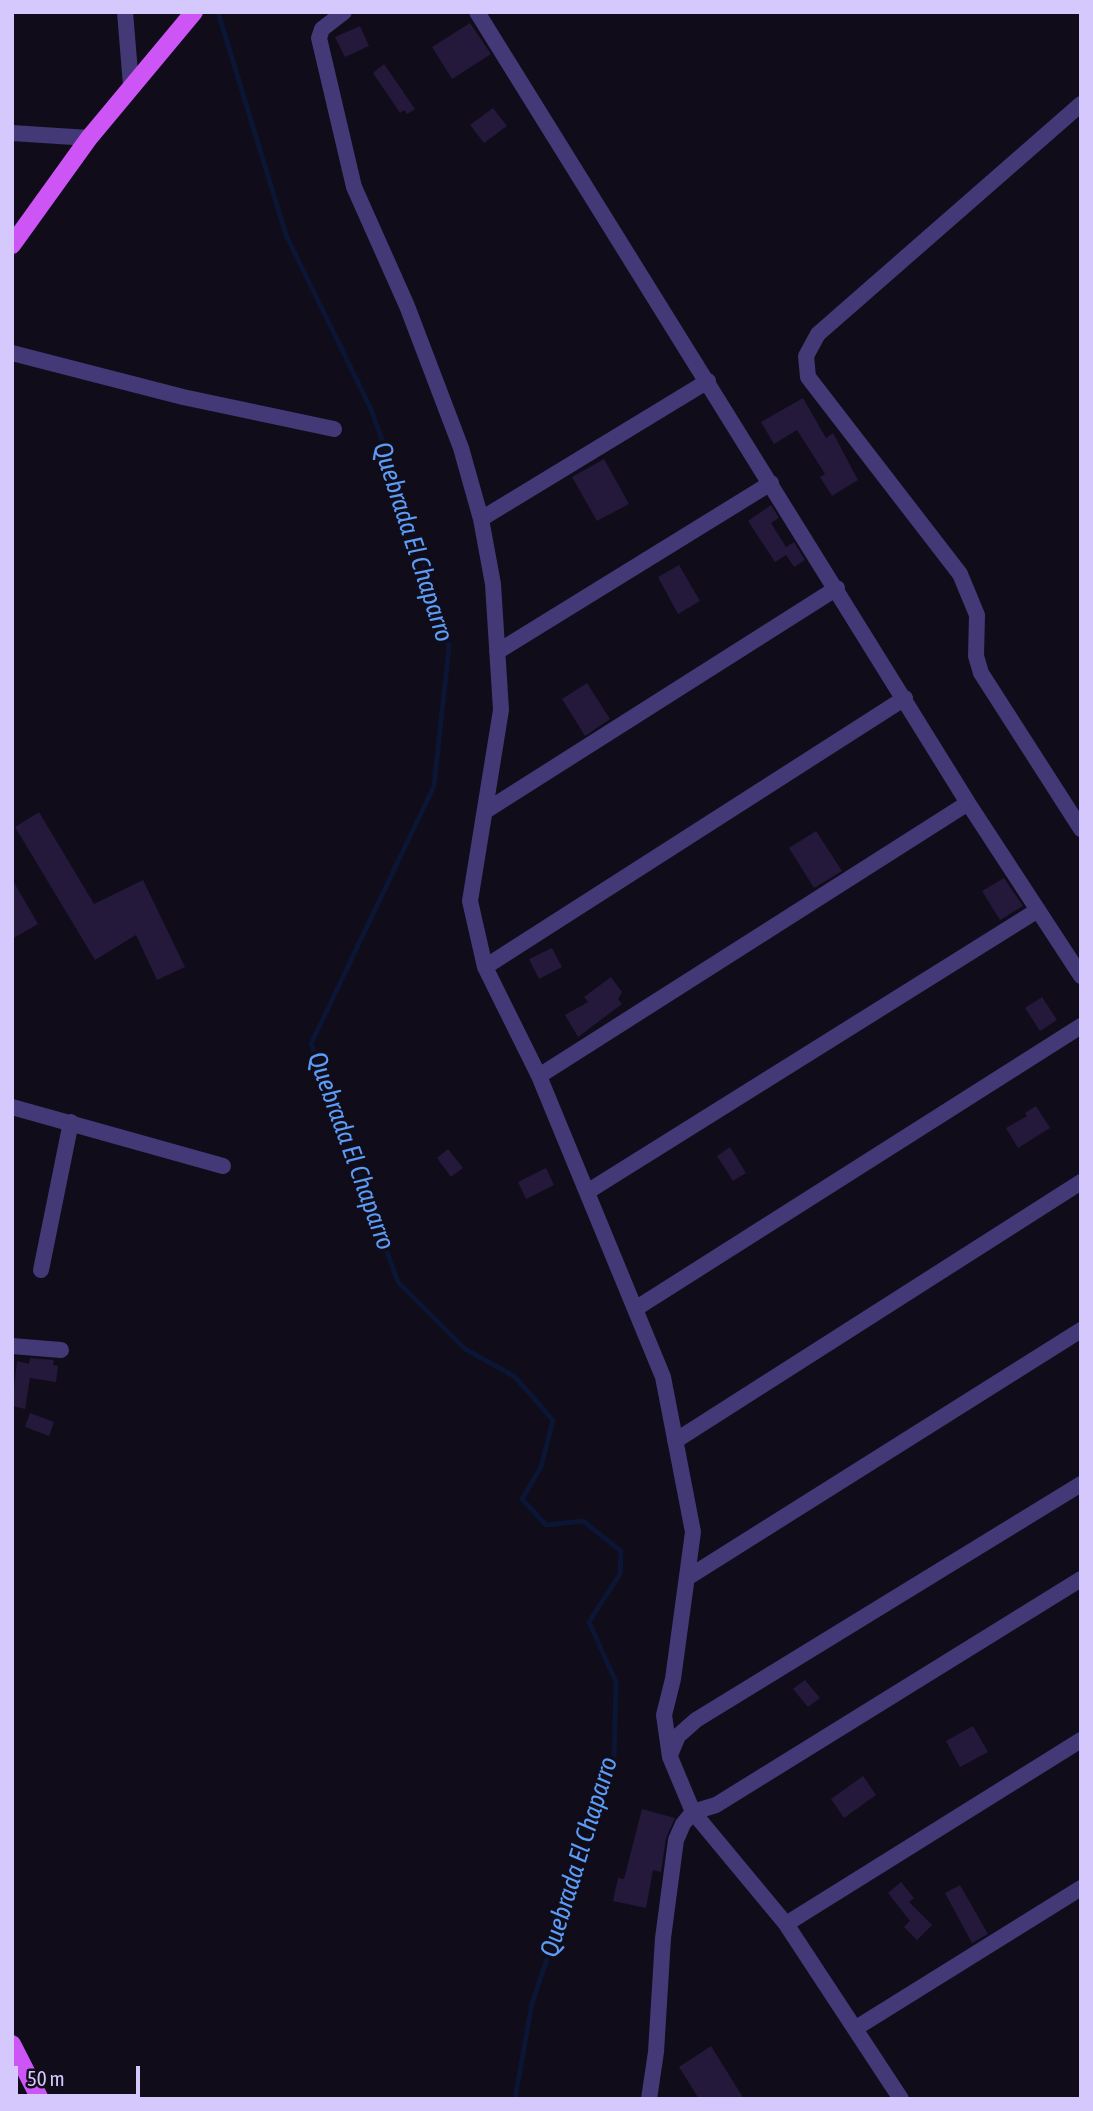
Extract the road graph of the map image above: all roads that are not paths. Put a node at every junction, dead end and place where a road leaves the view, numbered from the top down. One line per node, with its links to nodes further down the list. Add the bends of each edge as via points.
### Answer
1 (125, 12): 5 (street)
2 (194, 12): 5 (main road)
3 (344, 12): 14 (street, via 322,29 319,38 354,187 432,370)
4 (477, 12): 11 (street)
5 (131, 85): 8 (main road)
6 (1081, 104): 20 (street, via 818,334 806,356 808,377 960,574 976,615 976,656 982,673)
7 (12, 133): 8 (street)
8 (89, 138): 9 (main road)
9 (12, 245)
10 (12, 353): 12 (street, via 183,397)
11 (708, 381): 13 (street); 14 (street)
12 (334, 429)
13 (771, 483): 15 (street); 16 (street)
14 (481, 519): 16 (street, via 493,584)
15 (837, 588): 17 (street); 19 (street)
16 (497, 652): 19 (street, via 501,710)
17 (905, 698): 18 (street); 22 (street)
18 (968, 803): 21 (street); 25 (street)
19 (487, 810): 22 (street, via 470,901)
20 (1081, 829)
21 (1038, 910): 23 (street); 30 (street)
22 (485, 967): 25 (street)
23 (1081, 976)
24 (1081, 1026): 32 (street)
25 (539, 1076): 30 (street)
26 (12, 1107): 27 (street)
27 (71, 1122): 28 (street); 31 (street)
28 (223, 1167)
29 (1081, 1182): 36 (street)
30 (587, 1192): 32 (street)
31 (41, 1270)
32 (635, 1309): 36 (street, via 663,1377)
33 (1081, 1330): 38 (street)
34 (12, 1346): 35 (street)
35 (61, 1350)
36 (675, 1441): 38 (street, via 693,1532)
37 (1081, 1485): 41 (street, via 696,1720 678,1736)
38 (687, 1578): 41 (street, via 664,1715)
39 (1081, 1579): 42 (street, via 716,1805)
40 (1081, 1740): 44 (street)
41 (670, 1757): 42 (street)
42 (693, 1812): 44 (street); 48 (street, via 676,1840)
43 (1081, 1888): 45 (street)
44 (786, 1924): 45 (street)
45 (856, 2028): 49 (street)
46 (12, 2044): 47 (main road)
47 (40, 2099)
48 (649, 2099)
49 (901, 2099)

